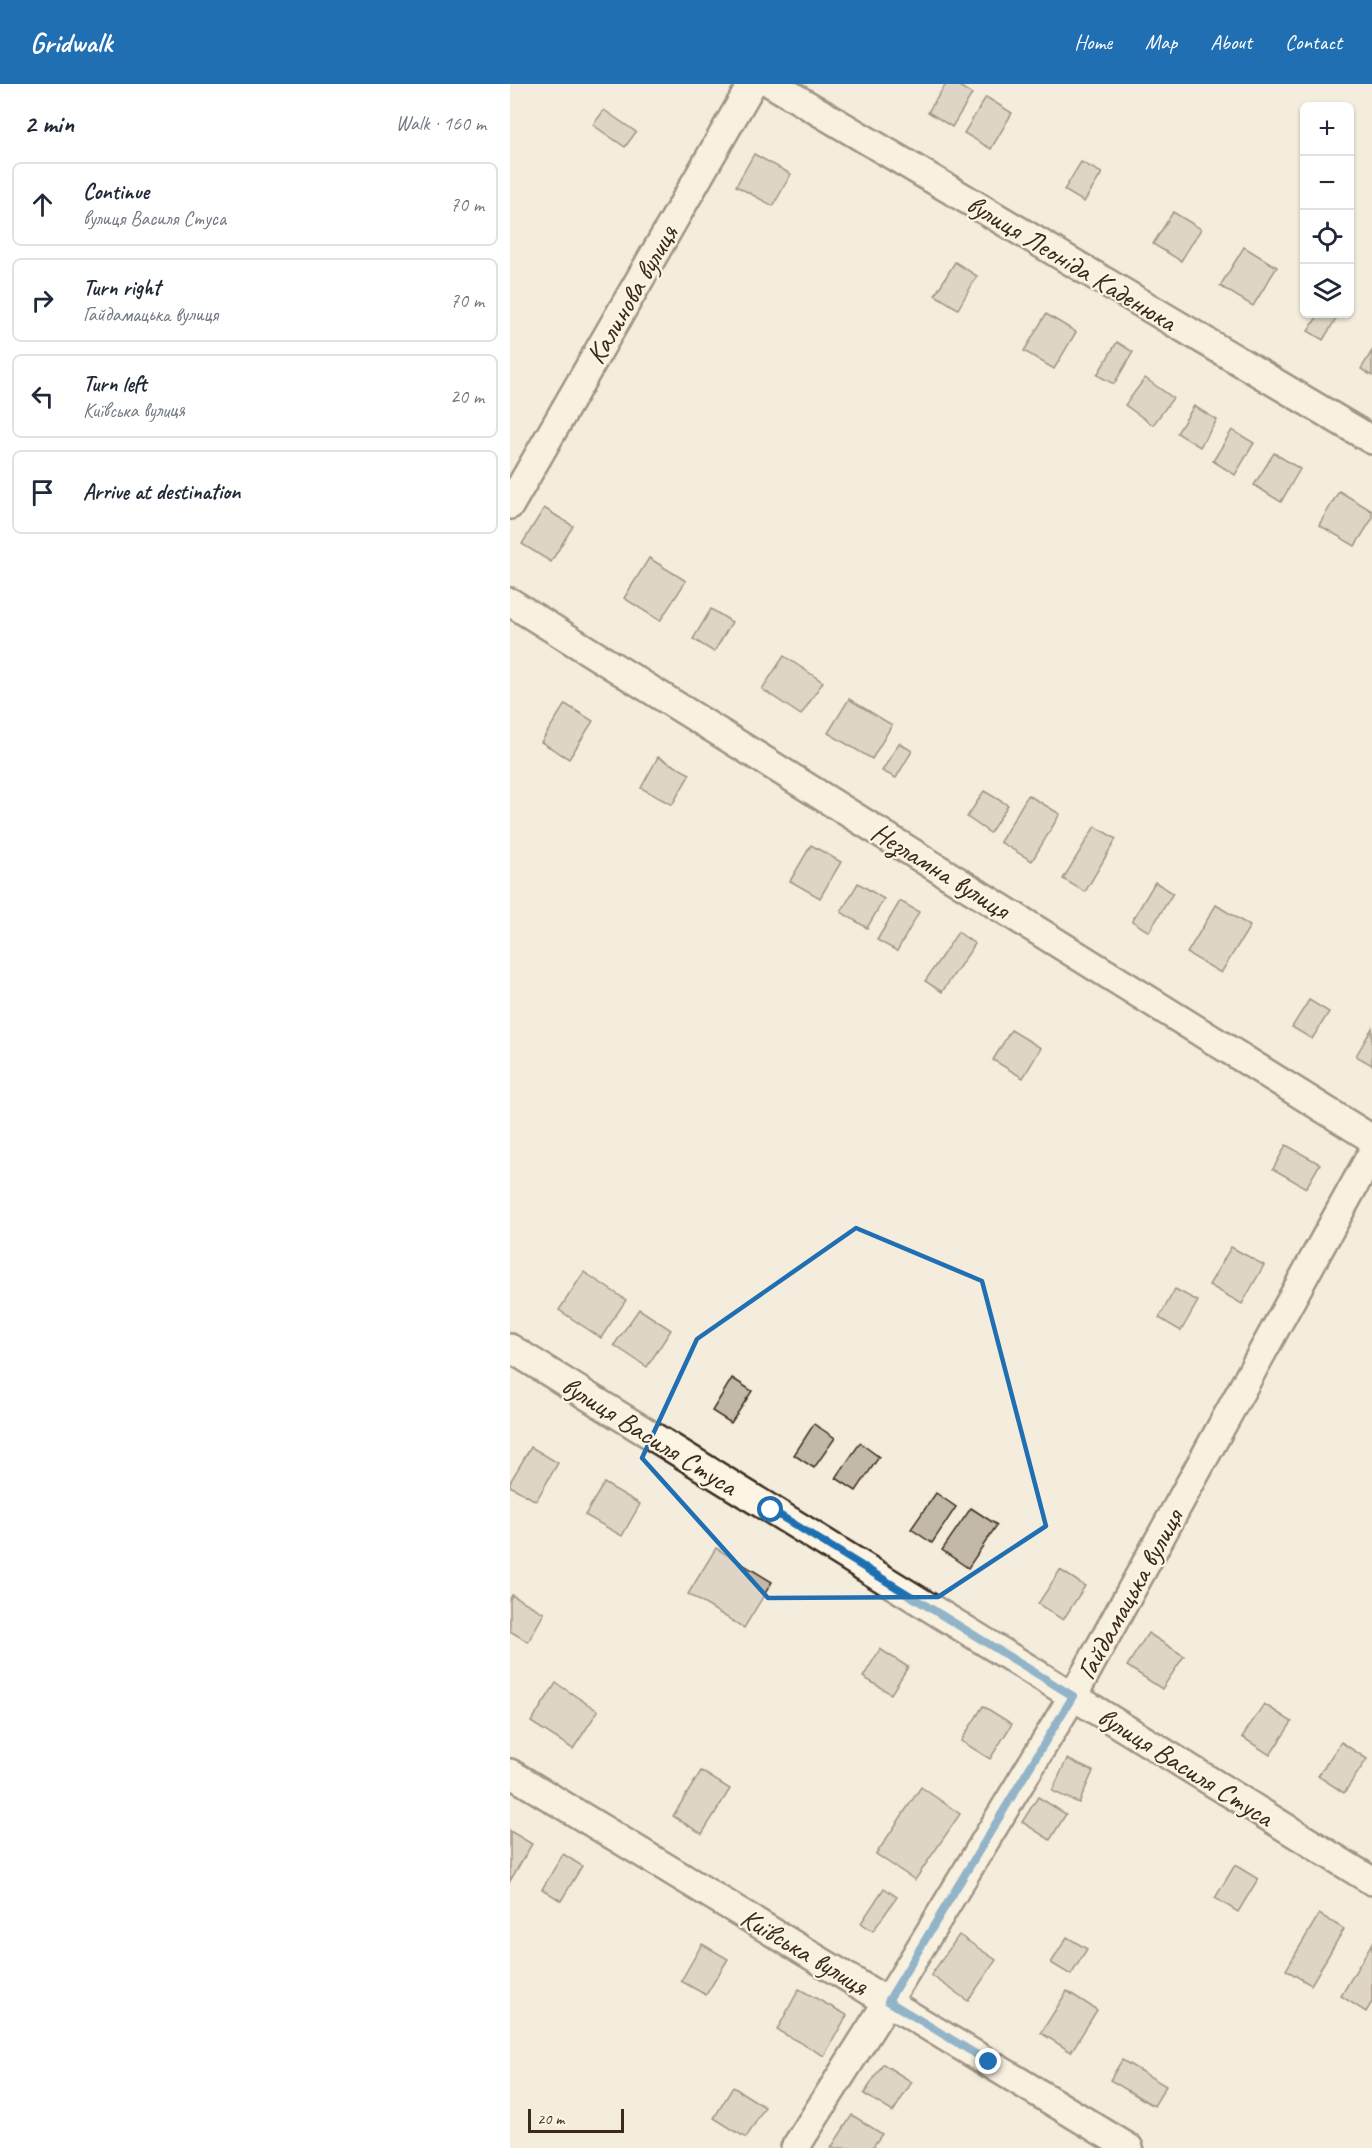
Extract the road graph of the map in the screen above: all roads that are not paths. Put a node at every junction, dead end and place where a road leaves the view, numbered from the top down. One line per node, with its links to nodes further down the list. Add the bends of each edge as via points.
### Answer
1 (752, 84): 4 (street, Калинова вулиця)
2 (772, 84): 3 (street, вулиця Леоніда Каденюка)
3 (1372, 440)
4 (510, 505)
5 (510, 602): 6 (street, Незламна вулиця)
6 (1372, 1138)
7 (1372, 1153): 9 (street, Гайдамацька вулиця)
8 (510, 1348): 9 (street, вулиця Василя Стуса)
9 (1073, 1696): 11 (street, вулиця Василя Стуса); 12 (street, Гайдамацька вулиця)
10 (510, 1773): 12 (street, Київська вулиця)
11 (1372, 1881)
12 (888, 2001): 13 (street, Гайдамацька вулиця); 14 (street, Київська вулиця)
13 (795, 2148)
14 (1129, 2148)

